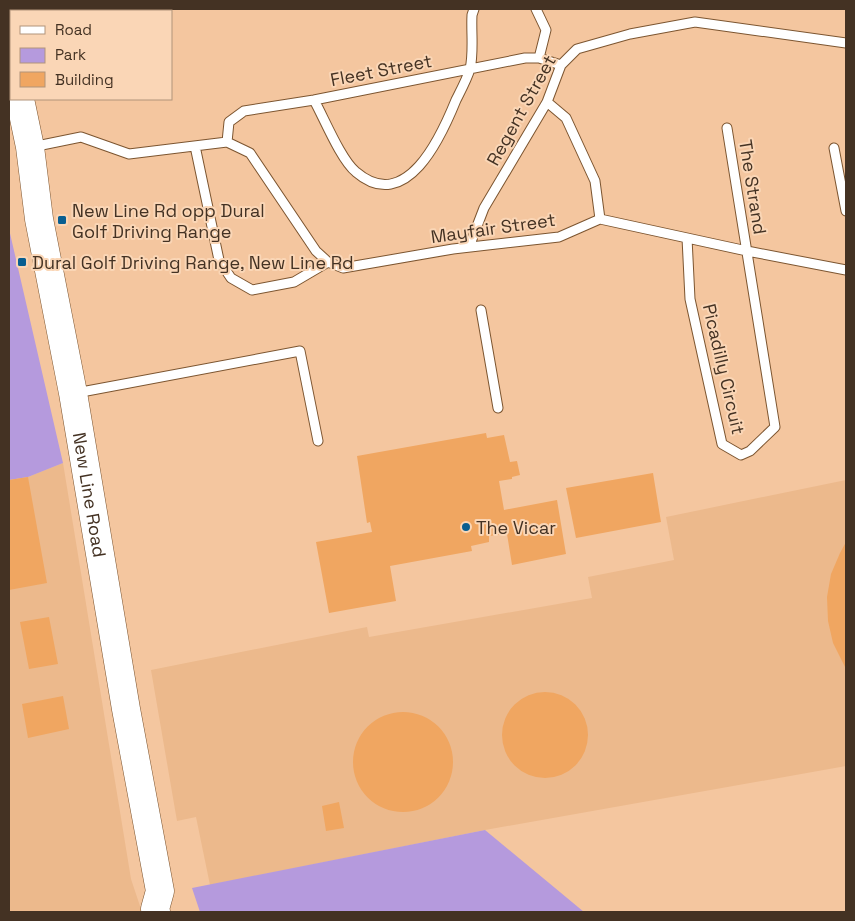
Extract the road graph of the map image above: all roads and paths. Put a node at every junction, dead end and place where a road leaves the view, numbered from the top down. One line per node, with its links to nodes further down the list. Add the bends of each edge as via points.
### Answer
1 (474, 9): 6 (lane)
2 (536, 9): 4 (lane, via 546,30)
3 (846, 43): 5 (lane, Regent Street, via 695,22 630,34 577,49)
4 (539, 58): 5 (lane, Fleet Street); 6 (lane, Fleet Street)
5 (561, 65): 9 (lane, Regent Street)
6 (470, 68): 8 (lane, Fleet Street); 8 (lane, via 446,125 422,165 396,183 383,185 356,173)
7 (20, 100): 13 (main road, New Line Road)
8 (314, 100): 11 (lane, Fleet Street, via 244,111 230,122)
9 (547, 102): 16 (lane, via 566,118 587,163 595,181); 18 (lane, Regent Street, via 484,208)
10 (727, 128): 19 (lane, The Strand)
11 (227, 142): 12 (lane); 20 (lane, via 250,153 316,251)
12 (195, 146): 13 (lane, via 129,154 81,137); 20 (lane, via 219,260 231,278 252,290 294,282)
13 (30, 147): 23 (main road, New Line Road, via 38,219)
14 (834, 148): 15 (lane)
15 (846, 212)
16 (600, 219): 17 (lane); 18 (lane, Mayfair Street, via 559,238)
17 (687, 238): 19 (lane); 19 (lane, Picadilly Circuit, via 690,299 722,444 741,455 750,451 775,427)
18 (469, 247): 20 (lane, Mayfair Street, via 344,268)
19 (747, 251): 21 (lane)
20 (328, 262)
21 (846, 270)
22 (481, 310): 24 (lane)
23 (73, 393): 25 (lane, via 300,351); 26 (main road, New Line Road)
24 (498, 408)
25 (318, 441)
26 (163, 905)

